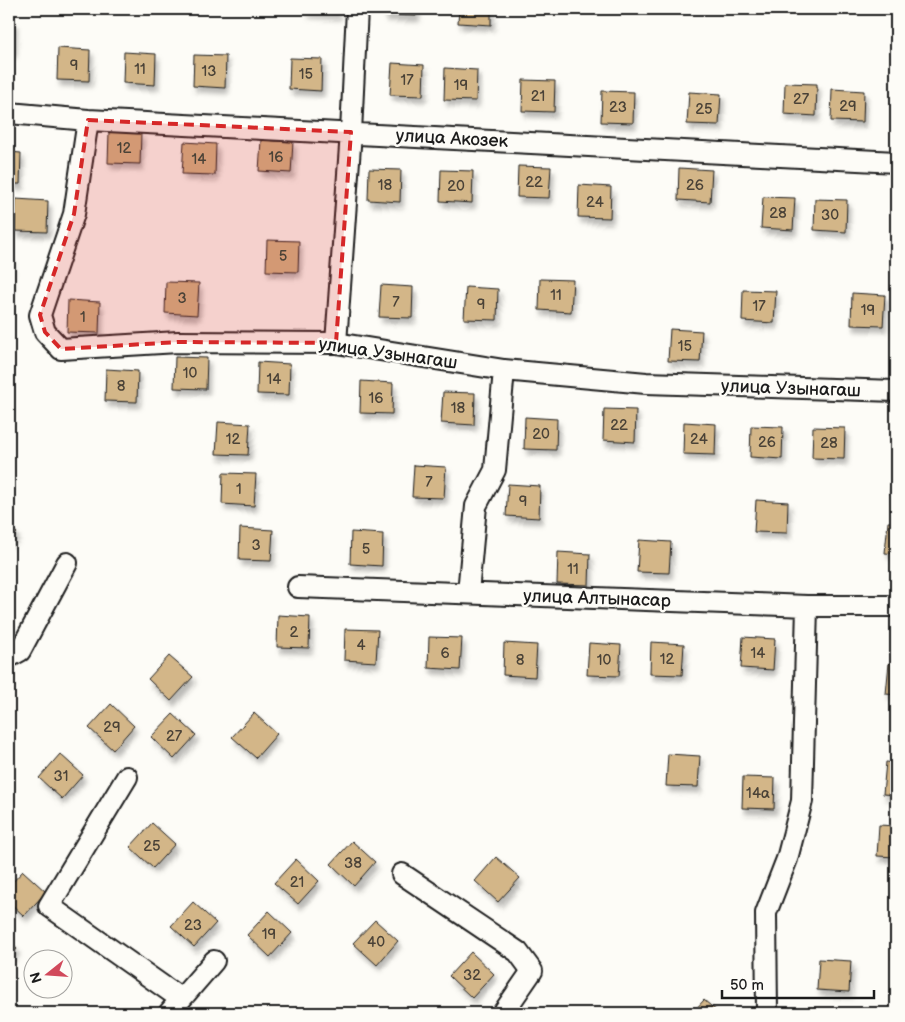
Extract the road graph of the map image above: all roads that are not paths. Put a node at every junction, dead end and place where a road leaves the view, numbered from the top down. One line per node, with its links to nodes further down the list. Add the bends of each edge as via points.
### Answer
1 (357, 9): 4 (street)
2 (9, 113): 3 (street, улица Акозек)
3 (88, 120): 4 (street, улица Акозек); 6 (street, улица Узынагаш, via 74,214 40,315 45,332 61,349 178,342)
4 (351, 132): 5 (street, улица Акозек); 6 (street)
5 (896, 162)
6 (336, 342): 7 (street, улица Узынагаш)
7 (504, 370): 8 (street, улица Узынагаш, via 646,383); 11 (street, via 495,470 476,506)
8 (896, 391)
9 (67, 563): 14 (street, via 20,651)
10 (298, 587): 11 (street, улица Алтынасар)
11 (468, 593): 12 (street, улица Алтынасар)
12 (807, 606): 13 (street, улица Алтынасар); 20 (street, via 802,801 787,858 766,913)
13 (896, 606)
14 (9, 657)
15 (127, 778): 18 (street, via 50,906)
16 (402, 874): 19 (street, via 518,952 532,971)
17 (214, 961): 18 (street)
18 (175, 1006)
19 (503, 1013)
20 (767, 1013)

